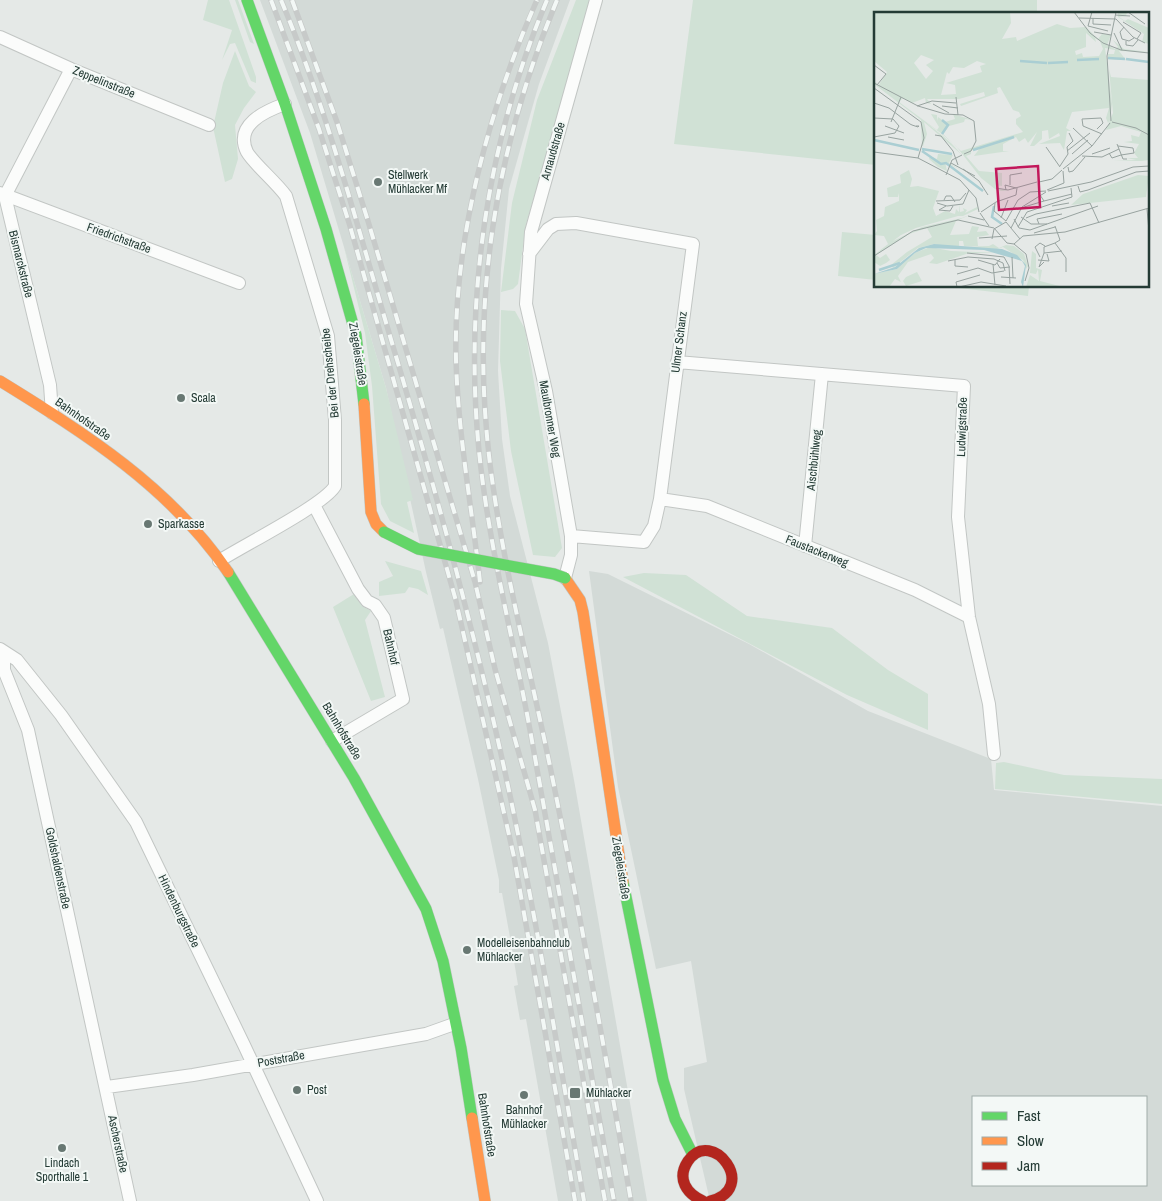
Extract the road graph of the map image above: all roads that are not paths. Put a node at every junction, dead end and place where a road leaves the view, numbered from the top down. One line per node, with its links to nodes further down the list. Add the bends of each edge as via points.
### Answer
1 (247, 0): 5 (street, Ziegeleistraße)
2 (596, 0): 8 (street, Arnaudstraße, via 536,208)
3 (0, 37): 4 (street, Zeppelinstraße)
4 (71, 69): 6 (street, Zeppelinstraße); 7 (street)
5 (285, 104): 16 (street, Bei der Drehscheibe, via 252,120 245,142 251,157 286,196 328,336 336,479 332,492); 20 (street, Ziegeleistraße, bridge, via 356,335 366,419 371,512 376,524 394,538 418,549)
6 (209, 125)
7 (2, 195): 9 (street, Friedrichstraße); 14 (street, Bismarckstraße, via 50,385)
8 (529, 254): 10 (street, Arnaudstraße); 11 (street, Ulmer Schanz, via 548,229 556,224 576,223 693,244)
9 (239, 282)
10 (526, 304): 17 (street, Maulbronner Weg, via 546,391)
11 (677, 362): 12 (street, Ludwigstraße); 15 (street, Ulmer Schanz)
12 (822, 374): 18 (street, Aischbühlweg); 21 (street, Ludwigstraße, via 964,386 958,517)
13 (0, 381): 14 (street, Bahnhofstraße)
14 (52, 413): 19 (street, Bahnhofstraße, via 112,456 170,504 196,530)
15 (660, 499): 17 (street, Ulmer Schanz, via 654,526 644,542); 18 (street, Faustackerweg, via 706,506)
16 (314, 505): 19 (street, Bei der Drehscheibe); 23 (street, Bahnhof, via 358,589 384,618 403,699)
17 (571, 536): 20 (street, via 571,555)
18 (805, 546): 21 (street, Faustackerweg, via 915,590)
19 (219, 562): 23 (street, Bahnhofstraße)
20 (565, 578): 28 (street, Ziegeleistraße, via 580,600 583,612 614,824 654,1039 674,1117)
21 (970, 617): 24 (street, Ludwigstraße, via 989,704)
22 (2, 651): 26 (street, Hindenburgstraße, via 17,660 61,716 136,822); 27 (street, Goldshaldenstraße, via 4,670 28,730)
23 (332, 741): 25 (street, Bahnhofstraße, via 423,899 436,934)
24 (994, 754)
25 (454, 1024): 26 (street, Poststraße, via 426,1034); 31 (street, Bahnhofstraße, via 461,1048)
26 (252, 1064): 27 (street, Poststraße); 30 (street, Hindenburgstraße)
27 (107, 1088): 29 (street, Ascherstraße)
28 (693, 1155): 32 (street, via 683,1167 683,1183 691,1196); 33 (street, via 709,1151 724,1158 729,1165 731,1182 728,1190)
29 (130, 1201)
30 (317, 1201)
31 (485, 1201)
32 (703, 1201)
33 (710, 1201)

